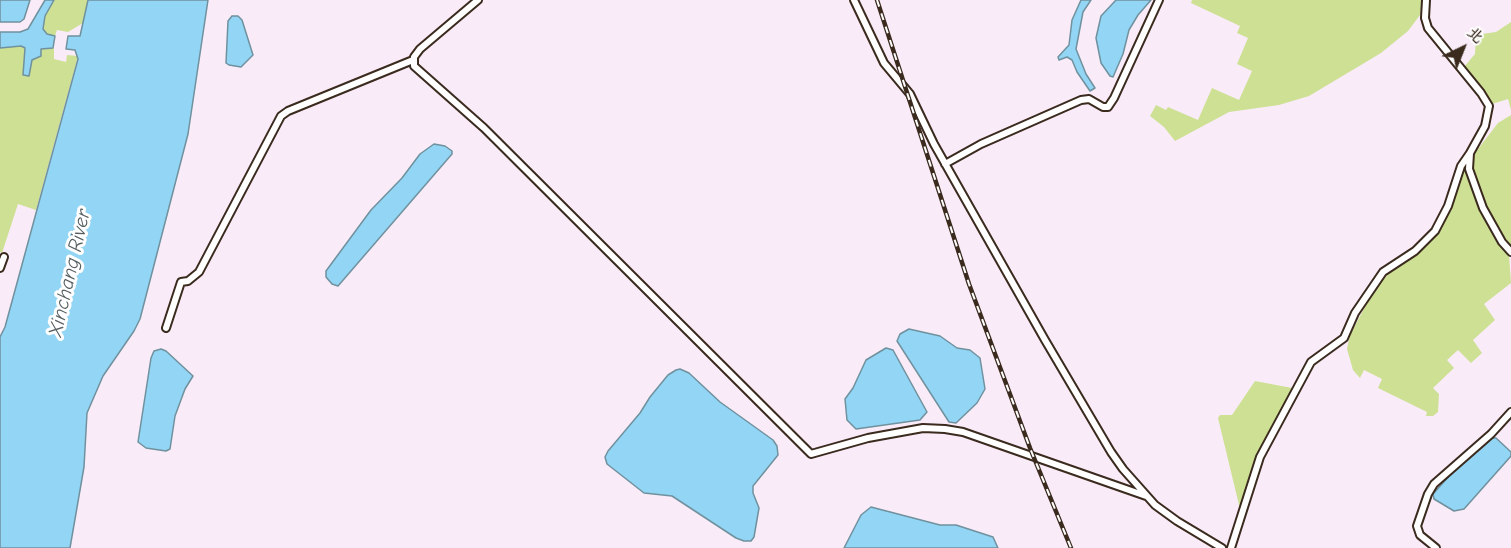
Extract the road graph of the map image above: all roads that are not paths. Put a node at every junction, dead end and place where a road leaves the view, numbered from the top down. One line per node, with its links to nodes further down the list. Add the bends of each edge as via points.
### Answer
1 (478, 0): 5 (street, via 420,49)
2 (854, 0): 7 (street, via 884,63 910,94)
3 (1159, 0): 7 (street, via 1108,107 1081,100)
4 (1426, 0): 6 (street, via 1428,28 1489,106 1485,126)
5 (413, 60): 11 (street, via 280,116 199,272 182,282); 13 (street, via 414,66 484,128 811,454 868,438 923,428 945,429)
6 (1470, 153): 8 (street, via 1470,171 1483,208); 15 (street, via 1461,165 1435,231 1415,251 1383,272 1355,313 1344,338 1311,362 1260,457)
7 (945, 164): 13 (street, via 1094,424)
8 (1511, 252)
9 (4, 257): 10 (street)
10 (0, 268)
11 (166, 328)
12 (1511, 412): 16 (street, via 1428,494 1417,526 1420,535)
13 (1146, 496): 14 (street, via 1176,521)
14 (1222, 548)
15 (1231, 548)
16 (1436, 548)

